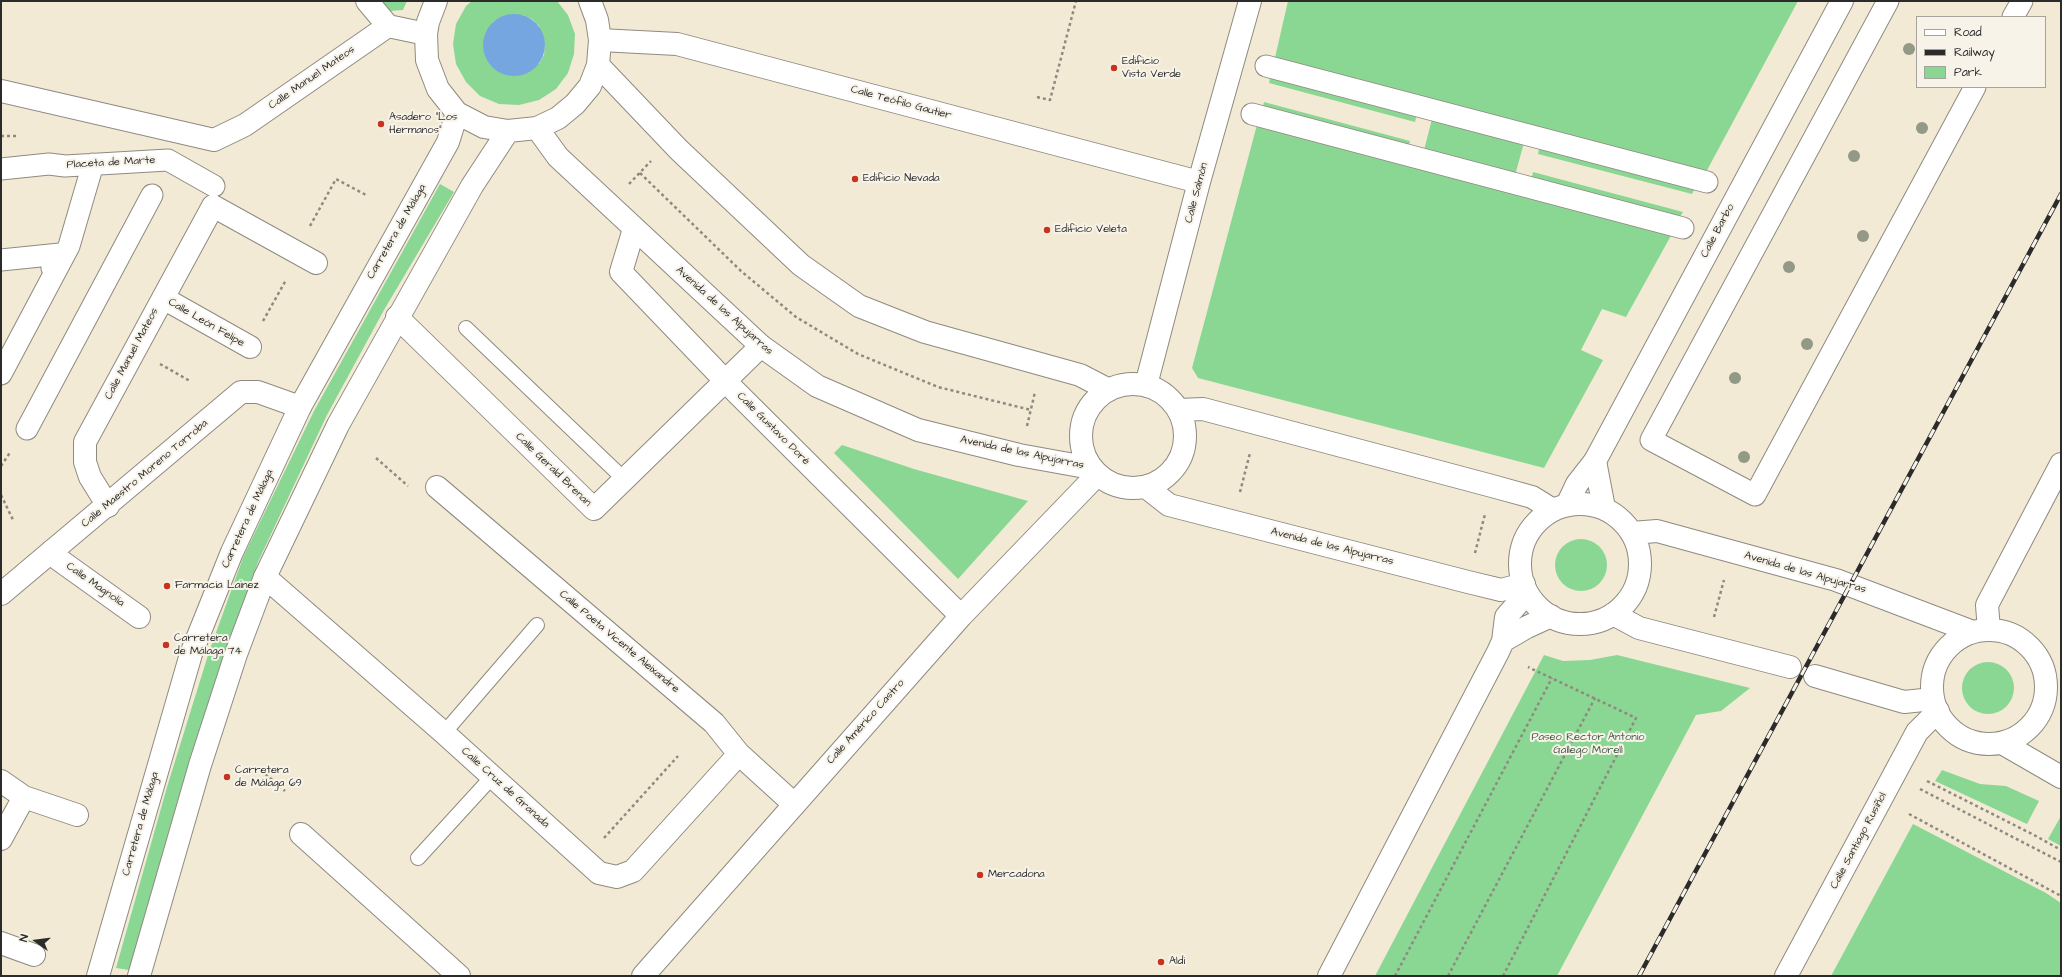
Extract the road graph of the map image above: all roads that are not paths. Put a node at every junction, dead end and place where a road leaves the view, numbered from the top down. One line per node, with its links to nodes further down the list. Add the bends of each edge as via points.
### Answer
1 (367, 1): 9 (street)
2 (436, 1): 10 (street)
3 (590, 1): 11 (street, via 597,20)
4 (1250, 1): 22 (street, Calle Salmón)
5 (1842, 1): 45 (street, Calle Barbo)
6 (1888, 1): 14 (street, via 1651,440 1755,494)
7 (2022, 1): 8 (street)
8 (2014, 16)
9 (388, 26): 10 (street); 15 (street, Calle Manuel Mateos, via 245,124 214,140)
10 (426, 34): 16 (street, via 427,60 431,75 438,89)
11 (600, 40): 12 (street); 22 (street, Calle Teófilo Gautier, via 677,44)
12 (598, 65): 18 (street, via 590,86 576,104 558,118); 41 (street, via 679,150 801,265 859,306 925,332 1080,375)
13 (1266, 66): 23 (street)
14 (1974, 88)
15 (1, 91)
16 (457, 113): 19 (street, via 484,127); 42 (street, Carretera de Málaga, via 448,142)
17 (1252, 114): 26 (street)
18 (537, 128): 19 (street); 27 (street, Avenida de las Alpujarras, via 558,157)
19 (508, 131): 33 (street, via 472,186)
20 (93, 164): 21 (street, Placeta de Marte, via 49,164); 25 (street, Placeta de Marte, via 168,160); 28 (street)
21 (1, 169)
22 (1199, 182): 40 (street, Calle Salmón)
23 (1707, 182)
24 (152, 195): 44 (street)
25 (214, 196): 31 (street); 32 (street, Calle Manuel Mateos)
26 (1683, 228)
27 (634, 229): 35 (street, Avenida de las Alpujarras); 39 (street, Calle Gustavo Doré, via 621,272)
28 (69, 246): 29 (street); 38 (street)
29 (1, 252)
30 (1, 260): 37 (street, via 60,254)
31 (316, 263)
32 (163, 298): 36 (street, Calle León Felipe); 51 (street, Calle Manuel Mateos, via 85,442 85,462 90,477)
33 (397, 317): 48 (street, Calle Gerald Brenan, via 594,509); 56 (street, via 338,426)
34 (466, 328): 48 (lane)
35 (761, 346): 39 (street, Calle Gerald Brenan); 47 (street, Avenida de las Alpujarras, via 817,386 918,430)
36 (250, 347)
37 (1, 363)
38 (1, 374)
39 (726, 382): 48 (street, Calle Gerald Brenan); 60 (street, Calle Gustavo Doré)
40 (1146, 385): 41 (street, via 1121,385); 43 (street, via 1170,399)
41 (1108, 390): 47 (street, via 1095,400 1084,416 1080,434 1082,451)
42 (300, 407): 51 (street, Calle Maestro Moreno Torroba, via 258,392 241,392); 85 (street, Carretera de Málaga, via 232,552 191,654)
43 (1178, 410): 50 (street, via 1184,426 1185,442 1181,457 1160,481); 52 (street, via 1202,409 1532,497)
44 (27, 429)
45 (1595, 461): 52 (street, Calle Barbo); 53 (street)
46 (2061, 464): 64 (street, via 1987,604)
47 (1094, 471): 50 (street, via 1112,485 1128,489); 60 (street, Calle Américo Castro)
48 (625, 480)
49 (437, 487): 73 (street, Calle Poeta Vicente Aleixandre, via 714,723)
50 (1146, 487): 57 (street, Avenida de las Alpujarras, via 1169,505 1500,590)
51 (108, 506): 55 (street, Calle Maestro Moreno Torroba)
52 (1560, 508): 53 (street, via 1585,504); 57 (street, via 1539,520 1528,534 1520,567)
53 (1604, 508): 54 (street, via 1620,518)
54 (1632, 533): 59 (street, via 1638,550 1640,568 1636,586 1627,602); 64 (street, Avenida de las Alpujarras, via 1657,531 1836,580)
55 (52, 551): 58 (street, Calle Maestro Moreno Torroba); 62 (street, Calle Magnolia, via 58,559)
56 (265, 578): 71 (street, Calle Cruz de Granada); 86 (street, via 236,654 194,785)
57 (1526, 589): 61 (street, via 1540,608); 65 (street, via 1506,617)
58 (1, 594)
59 (1613, 614): 61 (street, via 1595,622 1576,624); 67 (street, via 1639,628)
60 (961, 616): 78 (street, Calle Américo Castro)
61 (1551, 616): 65 (street)
62 (139, 617)
63 (537, 625): 71 (lane)
64 (1981, 631): 66 (street, via 2005,632 2020,639 2032,649); 70 (street, via 1958,639 1937,665 1932,682)
65 (1503, 641): 89 (street)
66 (2041, 662): 68 (street); 72 (street, via 2046,679 2046,696 2041,712 2031,726 2018,737)
67 (1790, 667)
68 (2061, 671)
69 (1816, 676): 70 (street, via 1904,702)
70 (1936, 705): 72 (street, via 1948,727 1964,738 1983,744); 90 (street, Calle Santiago Rusiñol, via 1917,732)
71 (444, 734): 74 (street, Calle Cruz de Granada)
72 (2002, 743): 75 (street)
73 (739, 754): 74 (street, Calle Cruz de Granada, via 633,870 617,877 599,873); 78 (street, Calle Poeta Vicente Aleixandre)
74 (492, 777): 82 (lane)
75 (2061, 777)
76 (1, 781): 77 (street)
77 (24, 797): 79 (street); 81 (street)
78 (794, 804): 88 (street, Calle Américo Castro)
79 (77, 815)
80 (301, 834): 87 (street)
81 (1, 839)
82 (418, 858)
83 (1, 943): 84 (street)
84 (34, 955)
85 (98, 976)
86 (139, 976)
87 (459, 976)
88 (643, 976)
89 (1328, 976)
90 (1786, 976)

